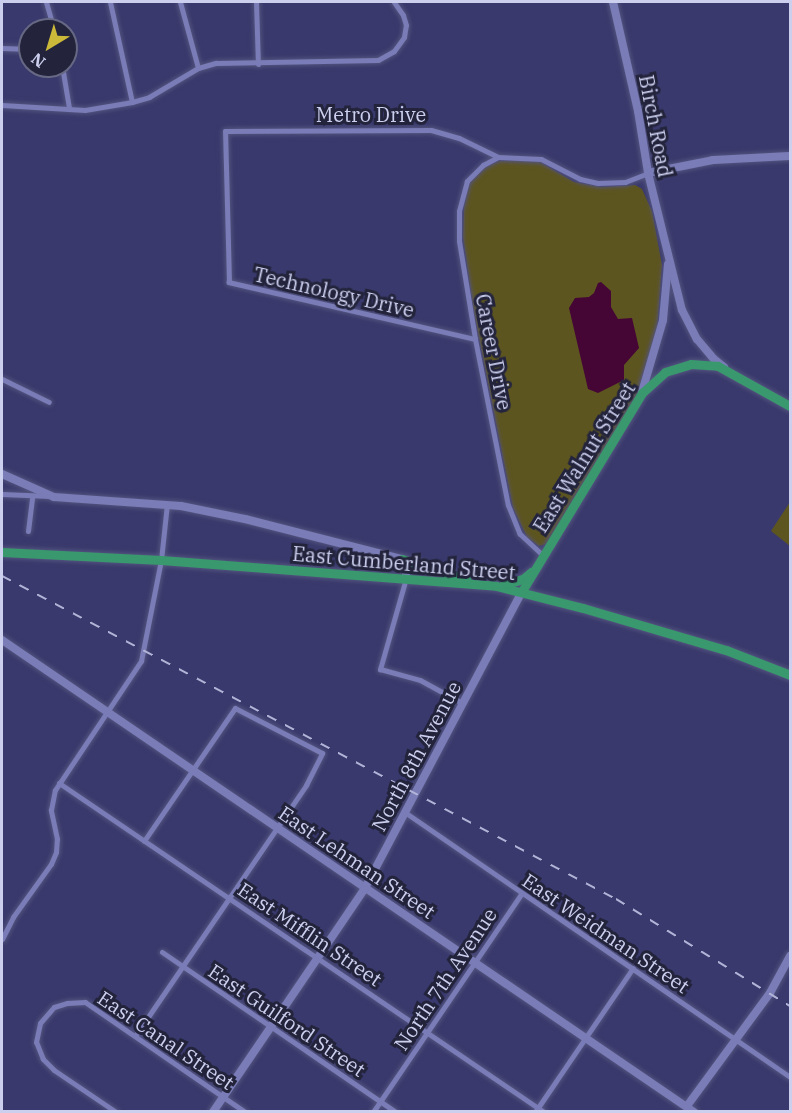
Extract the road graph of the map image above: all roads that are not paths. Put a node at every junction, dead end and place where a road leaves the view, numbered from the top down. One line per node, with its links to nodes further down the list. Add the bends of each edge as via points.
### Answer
1 (46, 2): 7 (street)
2 (110, 2): 13 (street)
3 (180, 2): 11 (street)
4 (256, 2): 10 (street)
5 (394, 2): 10 (street, via 406,25 400,44 386,57)
6 (613, 2): 19 (street, Birch Road)
7 (51, 18)
8 (2, 48): 9 (street)
9 (18, 49)
10 (258, 64): 11 (street, via 216,63)
11 (198, 68): 13 (street)
12 (64, 78): 15 (street)
13 (132, 102): 15 (street, via 85,110)
14 (2, 105): 15 (street)
15 (69, 108)
16 (225, 131): 18 (street, Metro Drive, via 431,129); 21 (street, Technology Drive, via 229,282)
17 (790, 156): 19 (street, Metro Drive, via 713,160)
18 (498, 157): 19 (street, Metro Drive, via 541,159 580,179 598,183 625,182); 21 (street, Career Drive, via 471,175 459,211 460,251)
19 (648, 173): 20 (street, Birch Road)
20 (669, 256): 22 (street, Birch Road, via 689,326 714,359); 24 (street, Birch Road, via 663,320)
21 (475, 339): 34 (street, Career Drive, via 508,505 520,534)
22 (728, 370): 24 (highway, East Walnut Street, via 704,363 681,366 665,372); 26 (highway, East Walnut Street)
23 (2, 379): 25 (street)
24 (642, 393): 34 (highway, East Walnut Street)
25 (49, 402)
26 (790, 406)
27 (2, 474): 30 (street)
28 (2, 494): 29 (street)
29 (32, 496): 30 (street); 32 (street)
30 (54, 497): 31 (street)
31 (167, 504): 35 (street); 36 (street)
32 (28, 531)
33 (2, 552): 36 (highway, East Cumberland Street)
34 (544, 556): 37 (highway, East Walnut Street)
35 (402, 558): 38 (street); 39 (highway)
36 (161, 560): 38 (highway, East Cumberland Street); 45 (street, via 141,661)
37 (537, 566): 40 (highway, via 523,579); 41 (highway, East Walnut Street)
38 (406, 578): 39 (highway, East Cumberland Street); 44 (street, via 380,669 420,680)
39 (484, 585): 40 (highway, East Cumberland Street)
40 (496, 586): 41 (highway, East Cumberland Street)
41 (522, 591): 43 (highway, East Cumberland Street, via 726,650); 44 (street, North 8th Avenue)
42 (2, 640): 45 (street, East Lehman Street)
43 (790, 673)
44 (462, 703): 48 (street, North 8th Avenue)
45 (107, 712): 46 (street, East Lehman Street); 47 (street)
46 (192, 770): 49 (street, East Lehman Street); 49 (street, via 235,708 322,753); 50 (street)
47 (59, 783): 50 (street, East Mifflin Street); 54 (street, via 51,810 56,852)
48 (406, 813): 51 (street, North 8th Avenue); 52 (street, East Weidman Street)
49 (277, 827): 51 (street, East Lehman Street); 53 (street)
50 (144, 841): 53 (street, East Mifflin Street)
51 (365, 888): 57 (street, North 8th Avenue); 58 (street, East Lehman Street)
52 (521, 894): 58 (street, North 7th Avenue); 60 (street, East Weidman Street)
53 (228, 898): 57 (street, East Mifflin Street); 59 (street)
54 (2, 939)
55 (162, 952): 59 (street, East Guilford Street)
56 (790, 956): 65 (street, via 770,993)
57 (319, 957): 61 (street, North 8th Avenue); 62 (street, East Mifflin Street)
58 (475, 963): 62 (street, North 7th Avenue); 64 (street, East Lehman Street)
59 (180, 967): 61 (street, East Guilford Street); 63 (street)
60 (633, 968): 64 (street); 65 (street, East Weidman Street)
61 (271, 1027): 67 (street, North 8th Avenue); 68 (street, East Guilford Street)
62 (428, 1031): 68 (street, North 7th Avenue); 69 (street, East Mifflin Street)
63 (135, 1036): 67 (street, East Canal Street); 71 (street, East Canal Street, via 85,1002 54,1007 40,1023 36,1042 43,1059)
64 (586, 1037): 69 (street); 70 (street, East Lehman Street)
65 (736, 1039): 66 (street, East Weidman Street); 70 (street)
66 (790, 1077)
67 (222, 1096): 72 (street, North 8th Avenue); 73 (street, East Canal Street)
68 (380, 1101): 74 (street, North 7th Avenue); 75 (street, East Guilford Street)
69 (536, 1109): 76 (street, East Mifflin Street)
70 (684, 1109): 77 (street, East Lehman Street)
71 (116, 1112)
72 (213, 1112)
73 (245, 1112)
74 (373, 1112)
75 (396, 1112)
76 (544, 1112)
77 (694, 1112)

